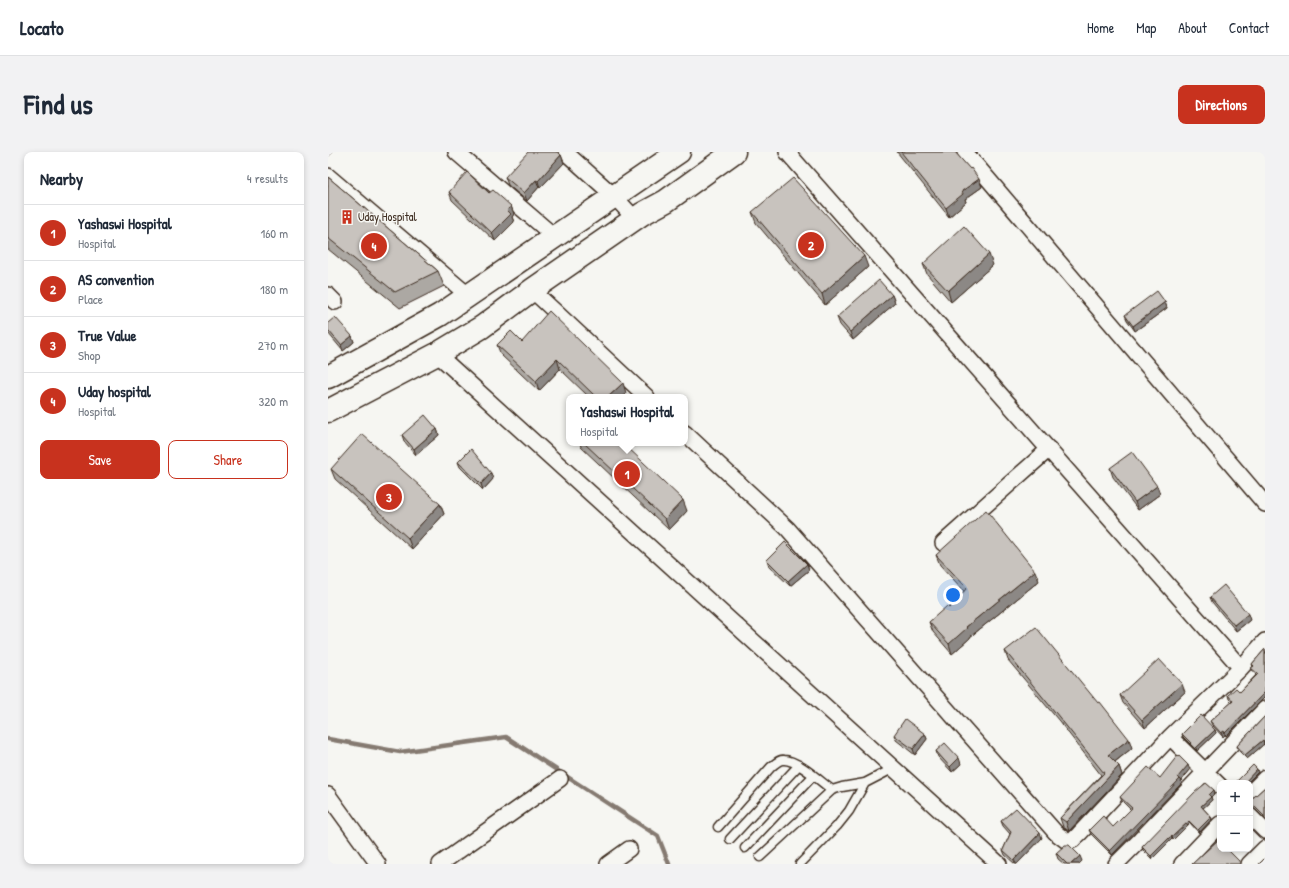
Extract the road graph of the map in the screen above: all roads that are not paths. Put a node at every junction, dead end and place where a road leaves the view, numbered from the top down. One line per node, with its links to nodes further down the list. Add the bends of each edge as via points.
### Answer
1 (456, 152): 10 (street)
2 (565, 152): 8 (street)
3 (679, 152): 8 (main road)
4 (734, 152): 9 (main road)
5 (787, 152): 18 (street)
6 (965, 152): 19 (street)
7 (328, 176): 12 (street)
8 (614, 196): 9 (street); 10 (main road)
9 (635, 219): 11 (main road)
10 (555, 237): 12 (main road)
11 (532, 290): 13 (main road, via 482,327); 15 (street)
12 (469, 296): 14 (main road, via 440,315)
13 (437, 354): 16 (main road); 26 (street)
14 (328, 377)
15 (644, 394)
16 (328, 411)
17 (688, 436): 24 (street, via 787,528 1063,840 1068,842 1079,834)
18 (1049, 449): 20 (street); 22 (street)
19 (1265, 504)
20 (943, 543)
21 (1265, 641): 22 (street)
22 (1241, 668): 24 (street)
23 (1265, 709): 27 (street)
24 (1170, 737): 27 (street)
25 (799, 765): 28 (lane); 37 (lane, via 784,760 771,767); 40 (lane)
26 (894, 768): 32 (lane); 49 (street)
27 (1205, 771): 31 (street); 50 (street)
28 (813, 776): 33 (lane); 41 (lane)
29 (1265, 778): 34 (street)
30 (560, 779): 46 (street)
31 (1217, 783)
32 (865, 784): 33 (lane); 48 (lane, via 837,826)
33 (832, 790): 44 (lane)
34 (1253, 790)
35 (328, 795): 45 (street)
36 (1253, 819): 39 (street)
37 (718, 827)
38 (1217, 827): 51 (street)
39 (1265, 831)
40 (730, 839)
41 (745, 848)
42 (1265, 848): 52 (street)
43 (629, 849): 47 (street)
44 (760, 857)
45 (378, 864)
46 (440, 864)
47 (608, 864)
48 (800, 864)
49 (999, 864)
50 (1116, 864)
51 (1182, 864)
52 (1249, 864)

